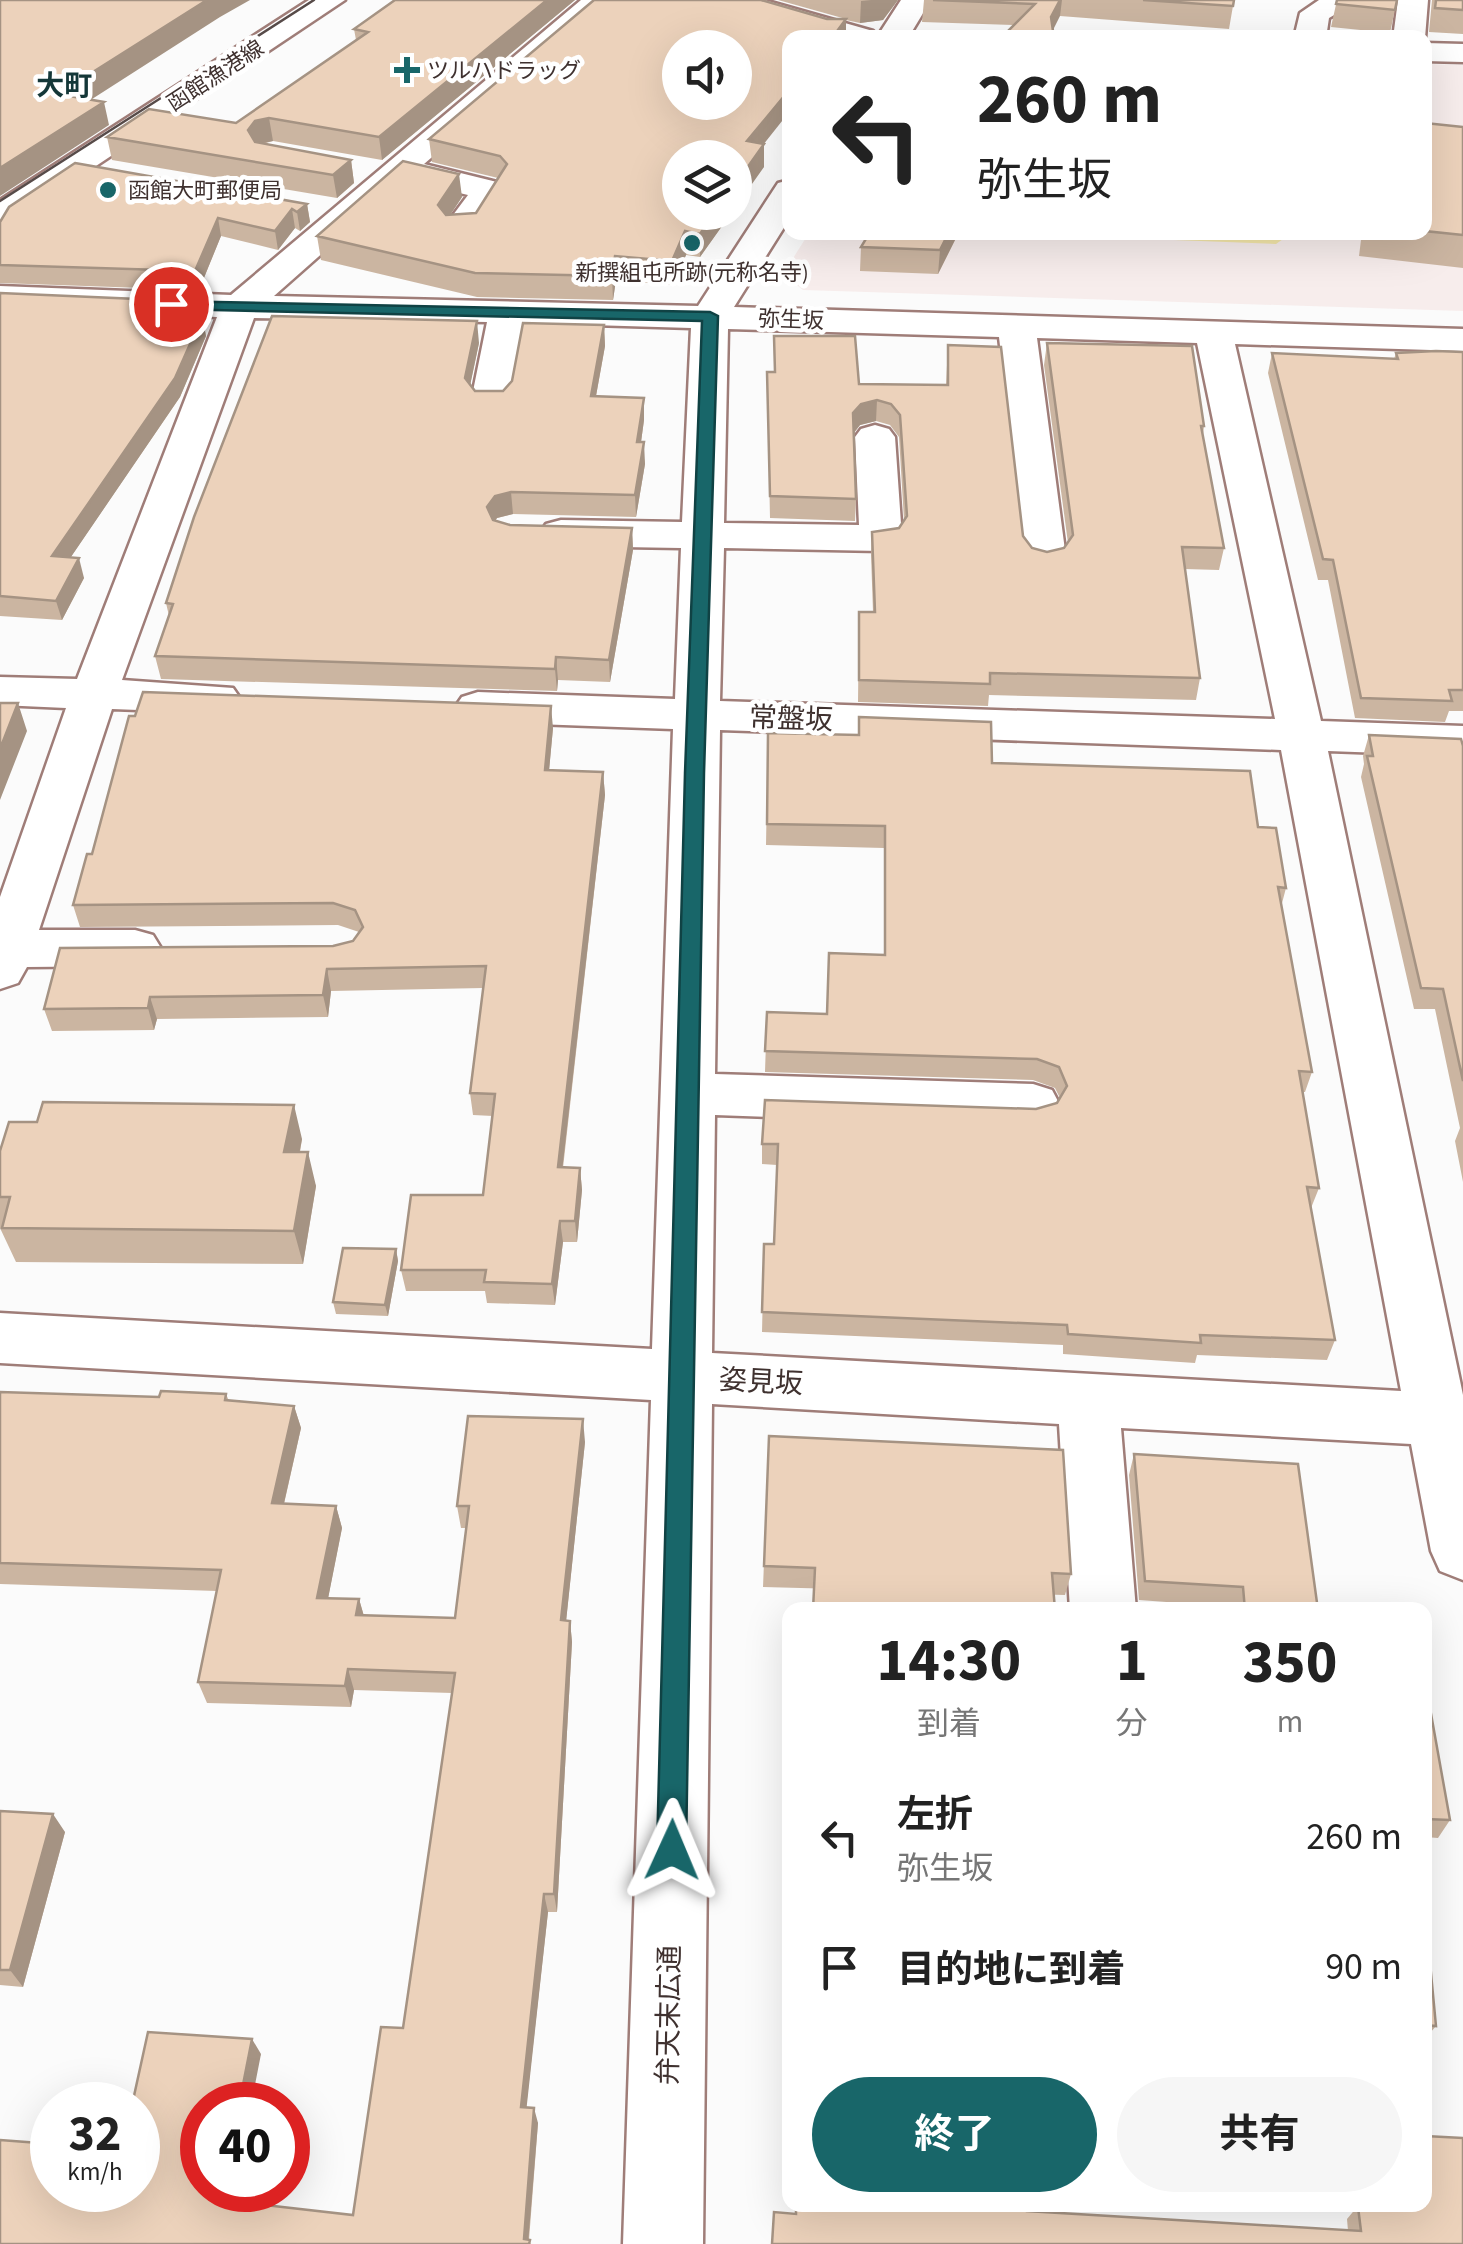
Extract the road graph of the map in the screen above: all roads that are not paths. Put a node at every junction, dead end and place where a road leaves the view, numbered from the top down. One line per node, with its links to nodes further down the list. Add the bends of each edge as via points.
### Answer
1 (285, 0): 18 (street, 函館漁港線)
2 (330, 0): 22 (street, 函館漁港線)
3 (600, 0): 16 (street)
4 (731, 0): 8 (street)
5 (916, 0): 9 (street)
6 (1345, 0): 10 (street, via 1315,13)
7 (1413, 0): 11 (street)
8 (834, 30)
9 (897, 30)
10 (1312, 30)
11 (1410, 30)
12 (1432, 52): 13 (street)
13 (1463, 53)
14 (350, 168): 16 (street)
15 (90, 170): 17 (street)
16 (394, 171): 21 (street); 23 (street, via 489,190)
17 (129, 176)
18 (0, 180)
19 (782, 203): 27 (street)
20 (306, 207): 21 (street)
21 (345, 214): 25 (street)
22 (0, 216)
23 (462, 228)
24 (0, 297): 25 (street, 弥生坂)
25 (240, 308): 26 (street, 弥生坂); 37 (street)
26 (508, 310): 27 (street, 弥生坂); 31 (street)
27 (710, 316): 28 (street, 弥生坂); 34 (street, 弁天末広通)
28 (1016, 325): 29 (street, 弥生坂); 35 (street)
29 (1213, 331): 30 (street, 弥生坂); 41 (street)
30 (1463, 340)
31 (491, 400)
32 (875, 437): 34 (street, via 881,538)
33 (513, 531): 34 (street)
34 (702, 538): 40 (street, 弁天末広通)
35 (1045, 558)
36 (0, 691): 37 (street)
37 (94, 694): 38 (street); 44 (street)
38 (268, 700)
39 (444, 706): 40 (street, 常盤坂)
40 (696, 715): 41 (street, 常盤坂); 45 (street, 弁天末広通)
41 (1300, 735): 42 (street, 常盤坂); 50 (street)
42 (1463, 741)
43 (182, 948): 44 (street)
44 (4, 960)
45 (688, 1094): 46 (street); 48 (street, 弁天末広通)
46 (1033, 1105)
47 (0, 1338): 48 (street, 姿見坂)
48 (682, 1377): 49 (street, 姿見坂); 53 (street, 弁天末広通)
49 (1088, 1400): 50 (street, 姿見坂); 52 (street)
50 (1450, 1420): 51 (street)
51 (1463, 1552)
52 (1102, 1602)
53 (663, 2244)

